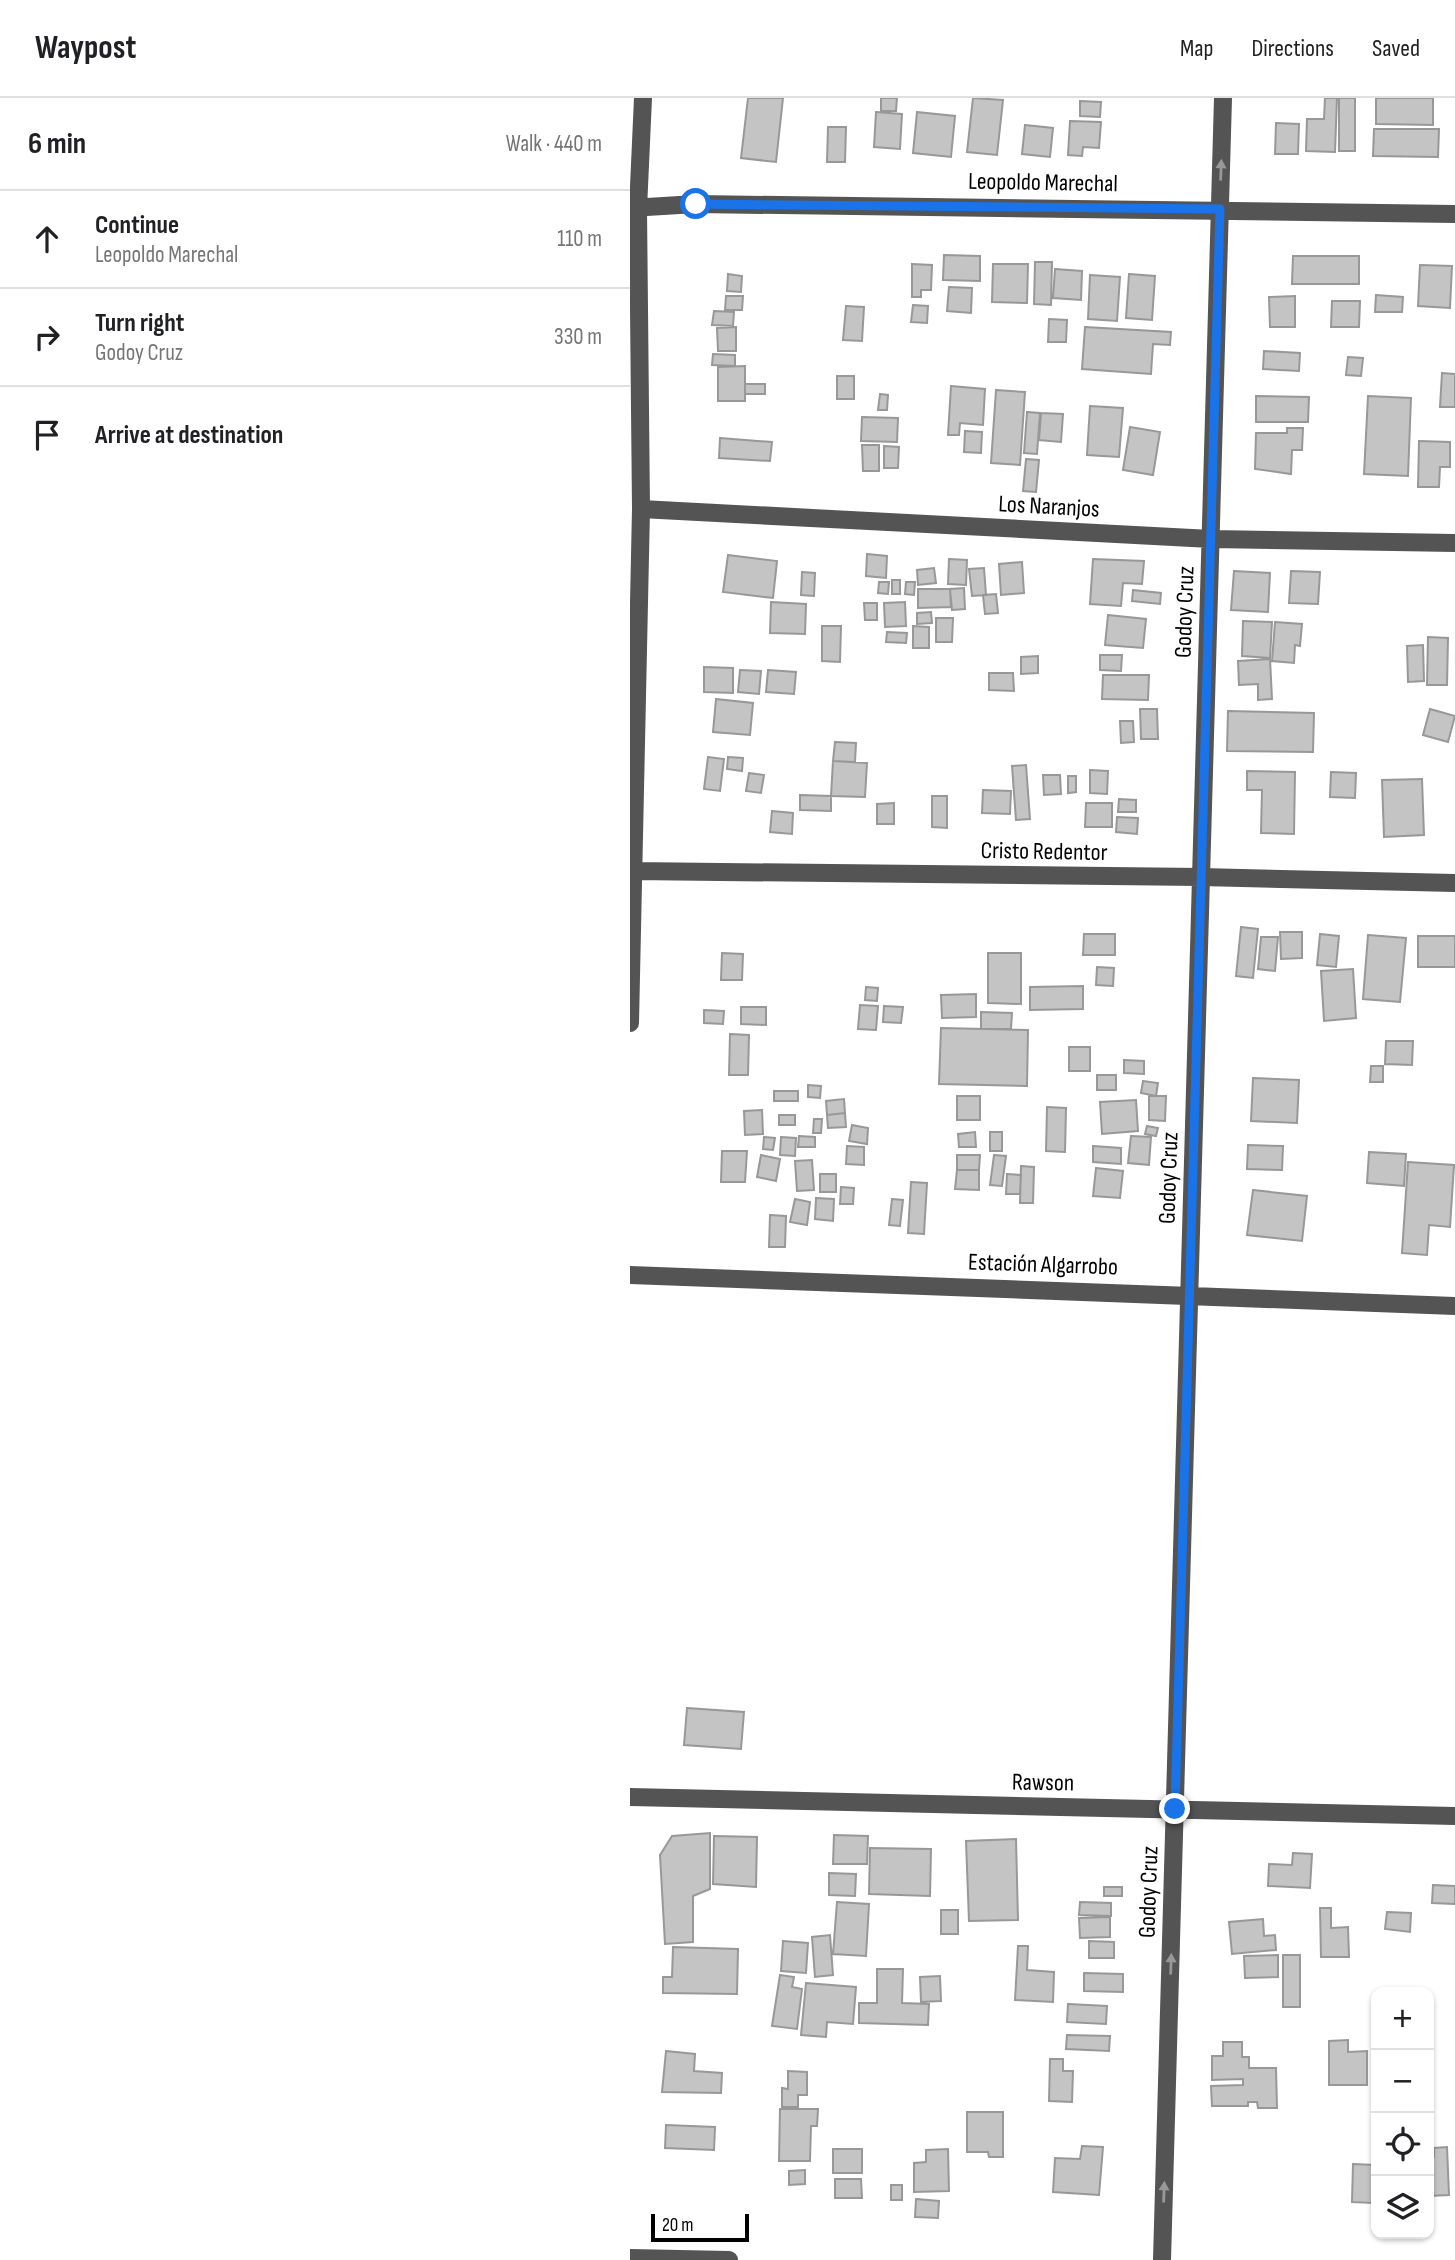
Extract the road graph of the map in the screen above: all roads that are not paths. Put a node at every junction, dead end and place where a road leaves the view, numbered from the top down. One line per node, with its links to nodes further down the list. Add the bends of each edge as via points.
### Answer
1 (643, 98): 3 (street)
2 (1223, 98): 4 (street, Godoy Cruz, one-way to 2)
3 (634, 208): 4 (street, Leopoldo Marechal, via 696,204); 6 (street)
4 (1220, 209): 5 (street, Leopoldo Marechal); 7 (street, Godoy Cruz)
5 (1455, 214)
6 (640, 509): 7 (street, Los Naranjos); 9 (street)
7 (1211, 539): 8 (street, Los Naranjos); 11 (street, Godoy Cruz)
8 (1455, 543)
9 (633, 715): 10 (street)
10 (633, 871): 11 (street, Cristo Redentor); 13 (street)
11 (1201, 877): 12 (street, Cristo Redentor); 15 (street, Godoy Cruz)
12 (1455, 883)
13 (630, 1023)
14 (630, 1275): 15 (street, Estación Algarrobo)
15 (1189, 1294): 16 (street, Estación Algarrobo); 18 (street, Godoy Cruz)
16 (1455, 1306)
17 (630, 1797): 18 (street, Rawson)
18 (1175, 1809): 19 (street, Rawson); 22 (street, Godoy Cruz, one-way to 18)
19 (1455, 1816)
20 (630, 2258): 21 (street)
21 (729, 2260)
22 (1163, 2260)

